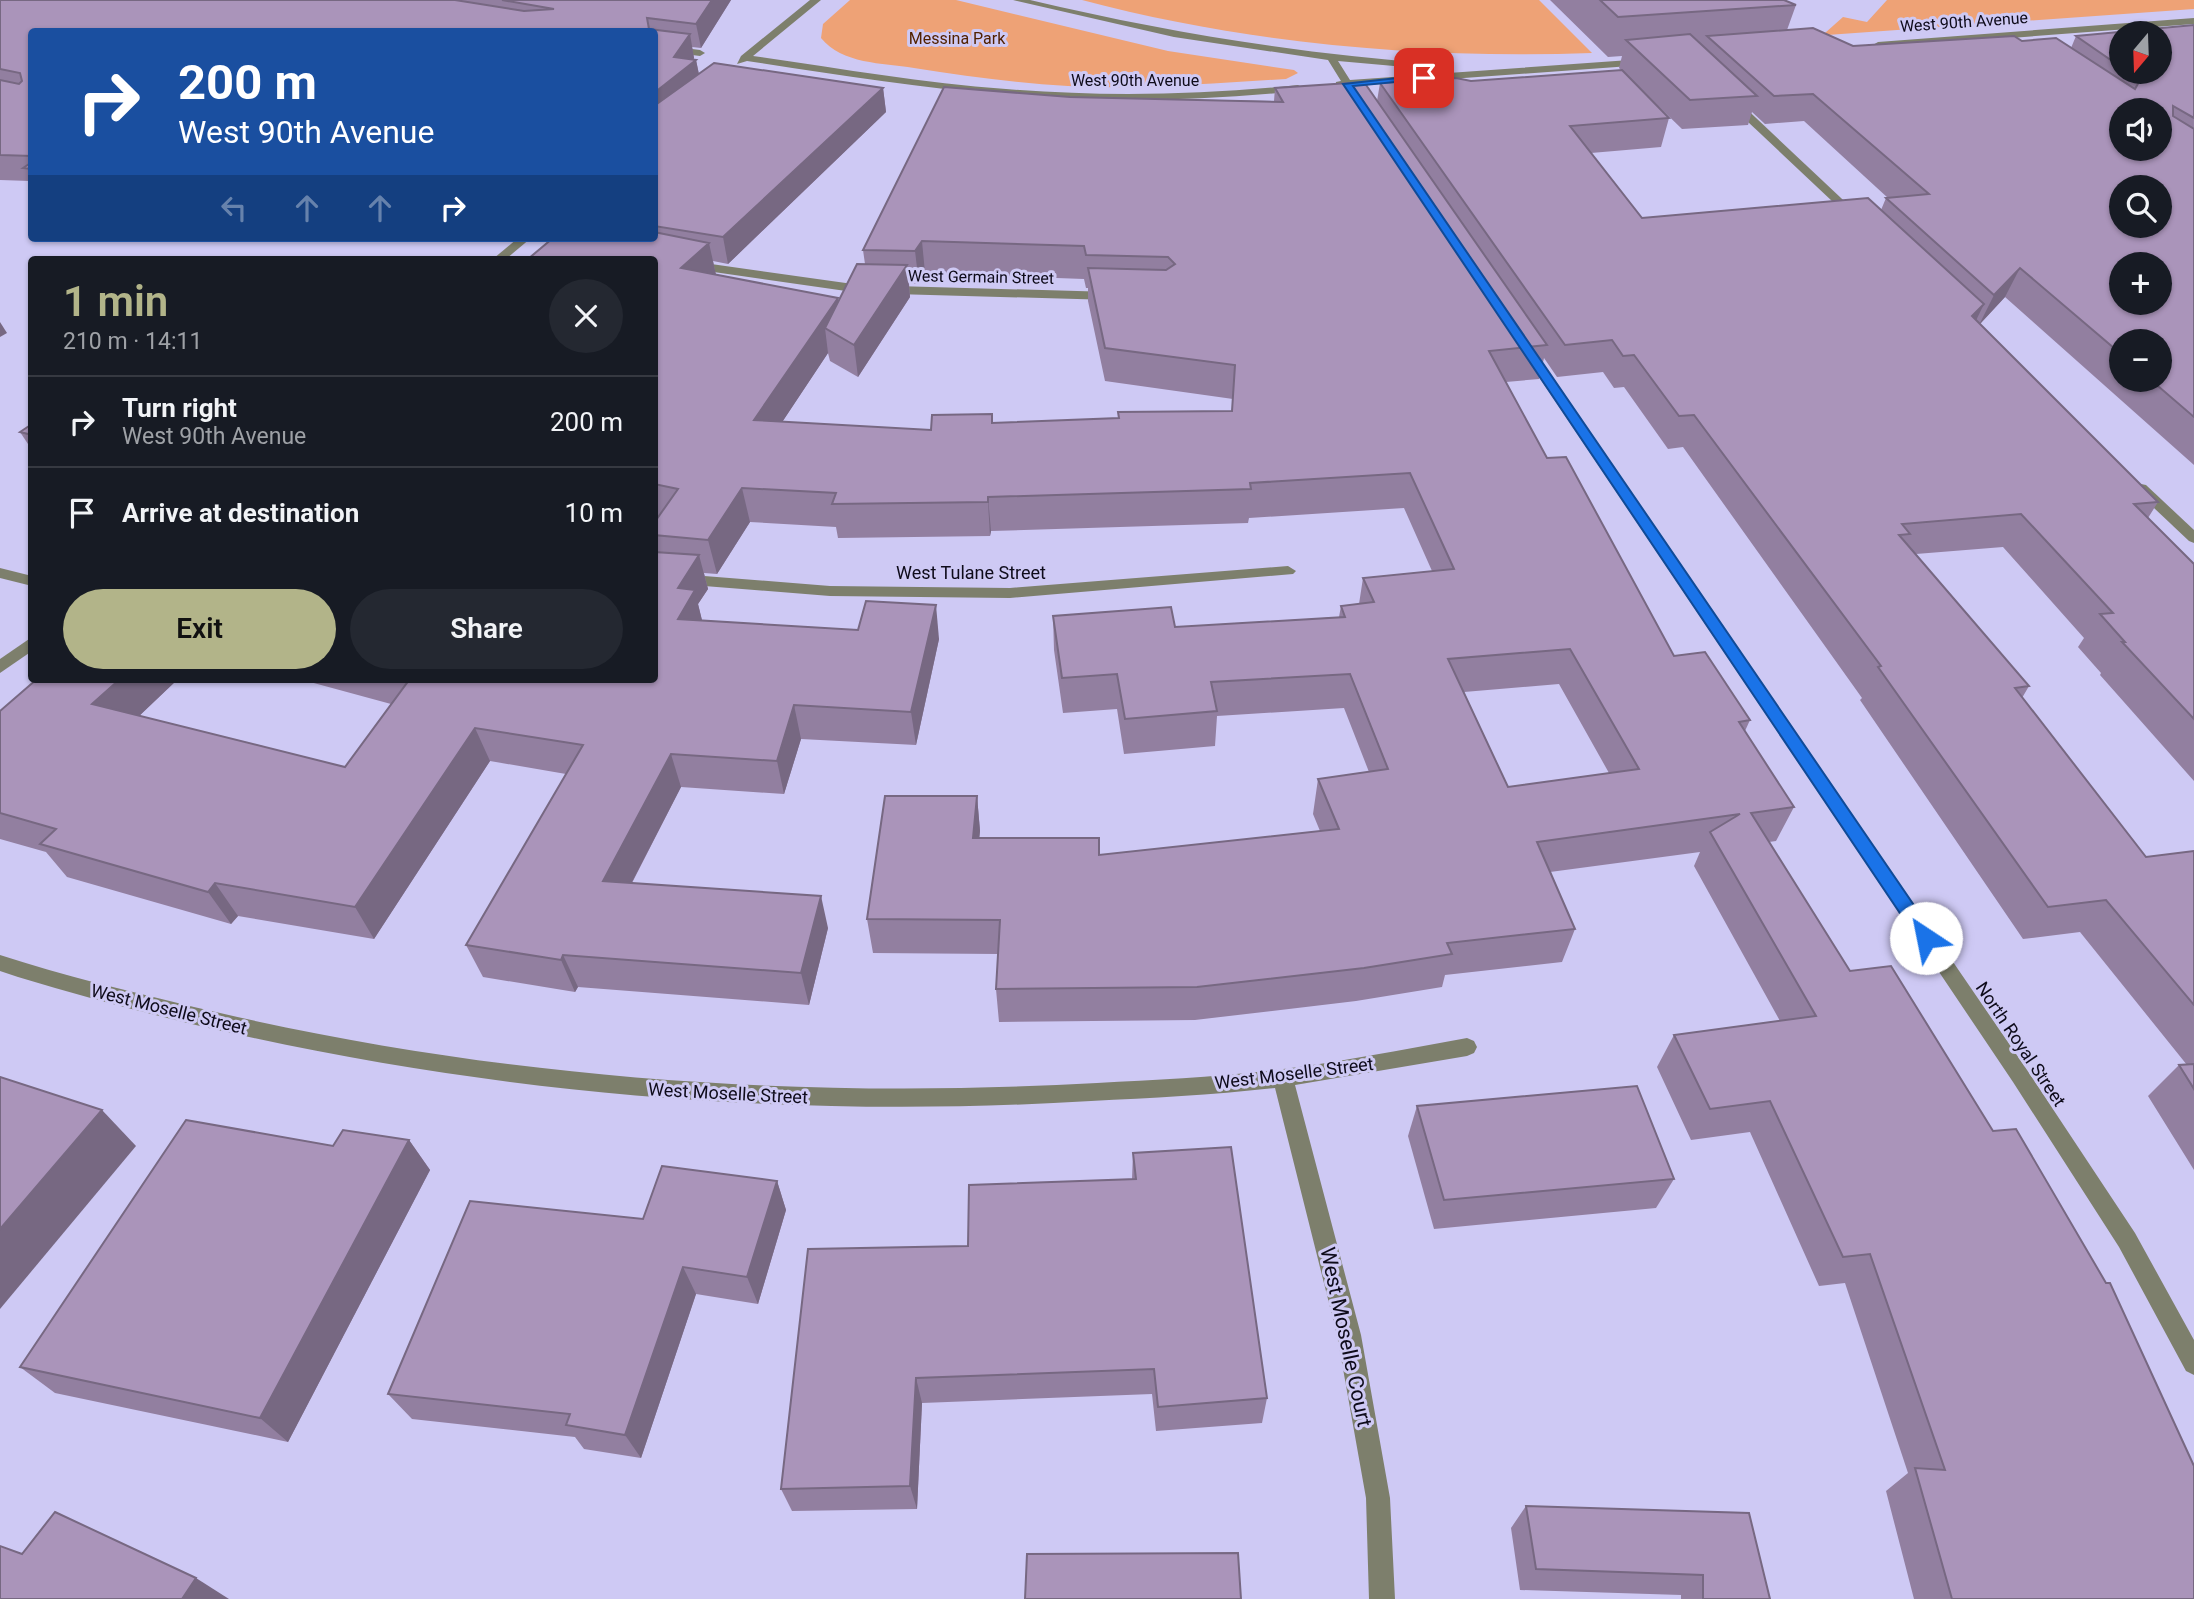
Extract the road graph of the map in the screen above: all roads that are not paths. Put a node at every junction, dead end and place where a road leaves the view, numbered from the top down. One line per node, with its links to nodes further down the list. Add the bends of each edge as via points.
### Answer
1 (816, 0): 9 (street)
2 (1018, 0): 10 (street, via 1171,36)
3 (2194, 21): 4 (street, West 90th Avenue)
4 (2010, 34): 5 (street); 6 (street, West 90th Avenue)
5 (2021, 42)
6 (1864, 46)
7 (658, 48): 8 (street)
8 (700, 53)
9 (744, 58): 12 (street); 15 (street, West 90th Avenue, via 947,87 1042,95 1128,98)
10 (1332, 59): 13 (street); 14 (street)
11 (1649, 62): 13 (street)
12 (734, 66)
13 (1527, 69): 14 (street)
14 (1341, 84): 17 (street)
15 (1308, 88)
16 (1729, 98): 18 (street)
17 (1371, 118)
18 (1860, 222)
19 (520, 242): 20 (street)
20 (503, 256)
21 (683, 264): 22 (street, West Germain Street, via 860,289)
22 (1123, 296)
23 (1519, 338): 35 (street, North Royal Street, via 2028,1088 2127,1240)
24 (2133, 480): 25 (street)
25 (2194, 538)
26 (1288, 571): 28 (street, West Tulane Street, via 1010,593 830,591)
27 (0, 573): 29 (street)
28 (658, 577)
29 (28, 580)
30 (28, 645): 31 (street)
31 (0, 667)
32 (0, 963): 34 (street, West Moselle Street, via 323,1046 555,1082 899,1101 1067,1095)
33 (1467, 1047): 34 (street, West Moselle Street)
34 (1283, 1078): 36 (street, West Moselle Court, via 1349,1335 1378,1498)
35 (2194, 1363)
36 (1382, 1599)

